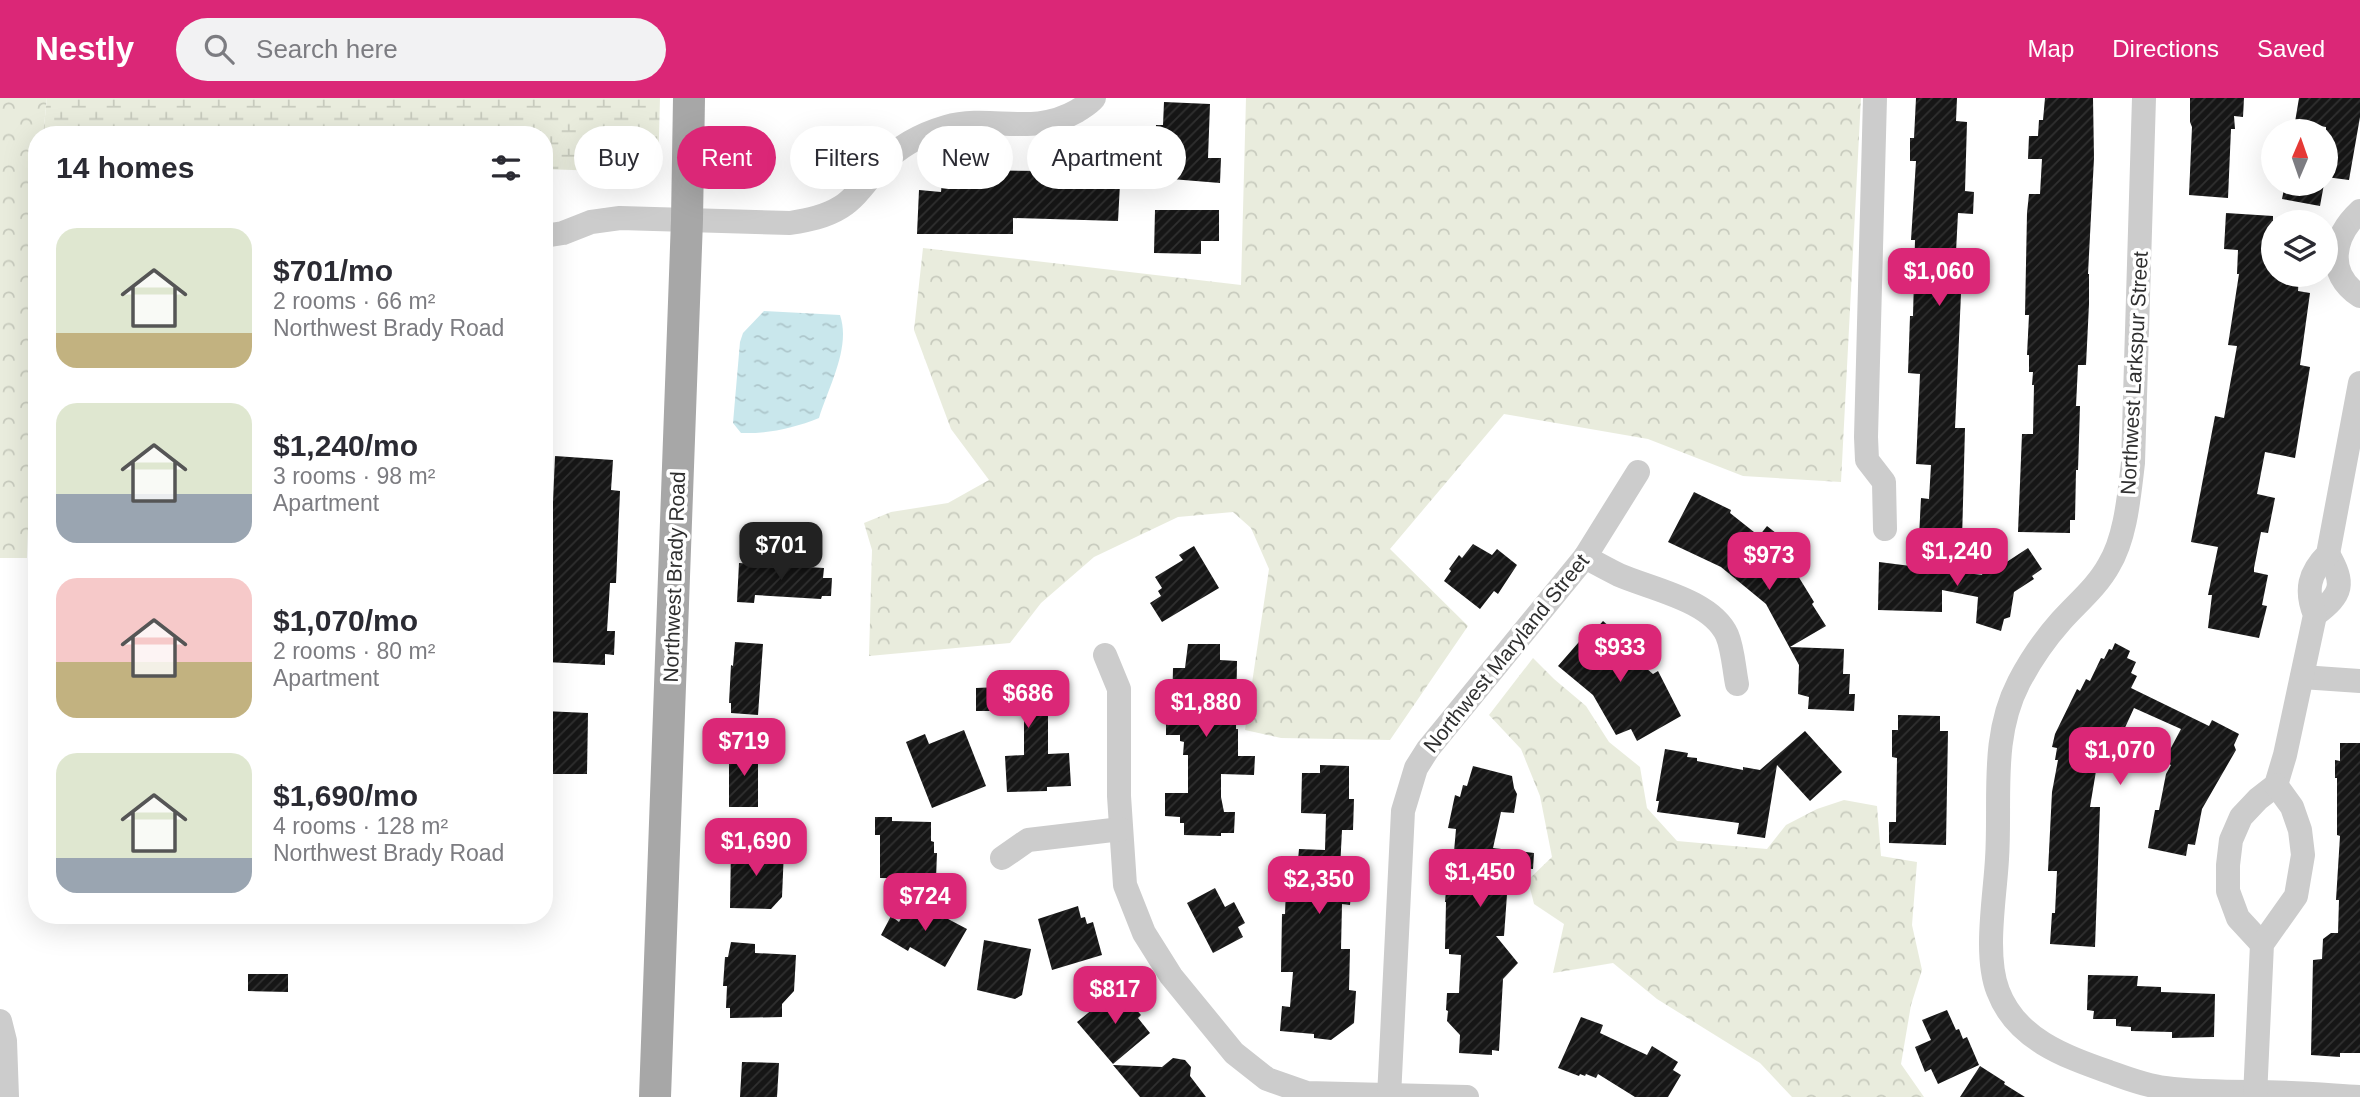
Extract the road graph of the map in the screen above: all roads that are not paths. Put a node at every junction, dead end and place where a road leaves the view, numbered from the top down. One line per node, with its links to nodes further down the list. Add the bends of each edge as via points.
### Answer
1 (689, 98): 6 (main road, Northwest Brady Road)
2 (1094, 98): 6 (street, via 1062,119 1030,126 948,126 912,140 842,207 817,218 790,223)
3 (1875, 98): 11 (street, via 1866,437 1867,460 1884,482)
4 (2144, 98): 22 (street, Northwest Larkspur Street, via 2133,463 2126,516 2111,563 2040,650 2009,708 1997,774 1994,969 1997,989 2020,1026 2069,1058 2161,1088)
5 (2360, 211): 8 (street, via 2337,242 2336,262 2343,280)
6 (687, 220): 7 (street, via 620,218); 25 (main road, Northwest Brady Road)
7 (553, 235)
8 (2360, 296)
9 (2360, 383): 14 (street, via 2328,554 2340,580 2337,596 2315,615)
10 (1638, 472): 12 (street, Northwest Maryland Street)
11 (1885, 529)
12 (1584, 557): 16 (street, via 1709,614 1727,636); 23 (street, Northwest Maryland Street, via 1416,768 1403,811)
13 (1105, 655): 18 (street, via 1118,689)
14 (2302, 677): 15 (street); 17 (street)
15 (2360, 681)
16 (1737, 684)
17 (2276, 785): 20 (street, via 2292,807 2304,855 2296,897); 20 (street, via 2241,817 2231,840 2228,865 2228,891 2238,918)
18 (1121, 829): 19 (street, via 1028,841); 23 (street, via 1125,885 1144,933 1171,976 1234,1053 1267,1079 1307,1093)
19 (1002, 858)
20 (2262, 944): 22 (street)
21 (0, 1021): 24 (street)
22 (2255, 1095): 27 (street, Northwest Larkspur Street)
23 (1389, 1096): 26 (street)
24 (7, 1097)
25 (655, 1097)
26 (1467, 1097)
27 (2360, 1097)

